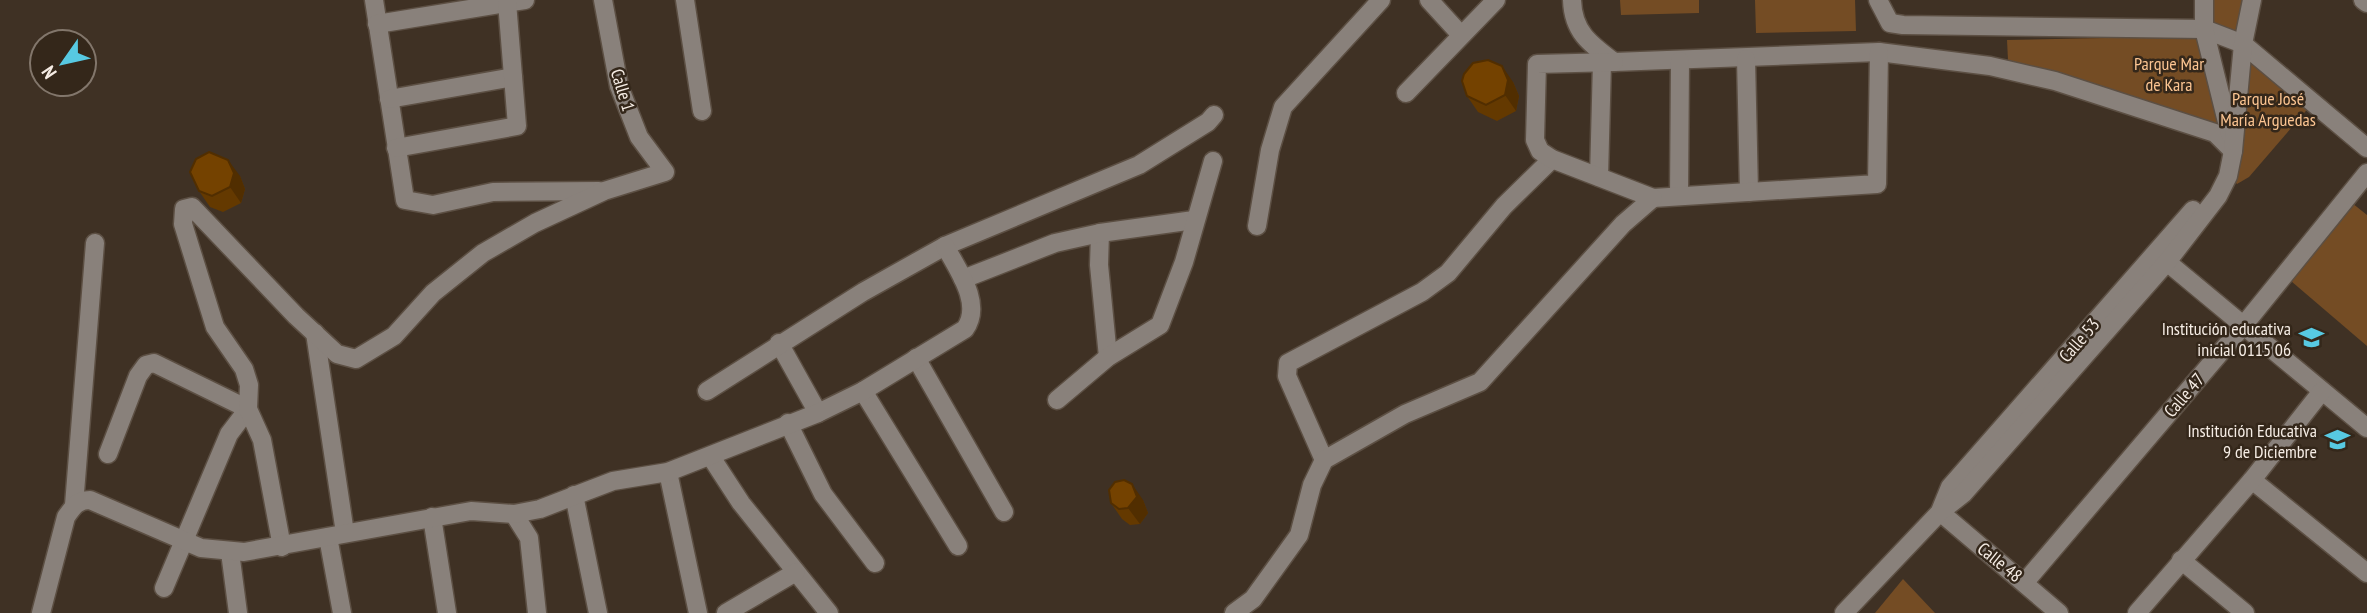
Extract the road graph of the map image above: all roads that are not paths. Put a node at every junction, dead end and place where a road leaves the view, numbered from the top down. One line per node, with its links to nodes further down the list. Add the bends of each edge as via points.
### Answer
1 (374, 0): 13 (street)
2 (526, 0): 12 (street)
3 (603, 0): 34 (street, Calle 1, via 619,86 639,137 665,173)
4 (685, 0): 24 (street)
5 (1381, 0): 39 (street, via 1283,107 1270,149)
6 (1429, 0): 15 (street)
7 (1496, 0): 15 (street)
8 (1572, 0): 20 (street, via 1573,16 1584,40)
9 (1878, 0): 14 (street, via 1890,23)
10 (2204, 0): 14 (street, Calle 53)
11 (2252, 0): 16 (street, Calle 53)
12 (507, 2): 13 (street); 21 (street)
13 (377, 24): 23 (street)
14 (2204, 29): 16 (street); 28 (street, Calle 53)
15 (1461, 35): 22 (street)
16 (2244, 44): 27 (street); 28 (street, Calle 53)
17 (1879, 52): 18 (street); 28 (street, via 1990,66 2055,81 2215,133); 35 (street, via 1877,184)
18 (1746, 59): 19 (street); 35 (street)
19 (1680, 61): 20 (street); 36 (street)
20 (1608, 62): 29 (street, via 1537,64 1535,140 1540,151); 33 (street)
21 (513, 77): 23 (street); 26 (street, via 517,126)
22 (1406, 93)
23 (389, 99): 26 (street)
24 (702, 111)
25 (1214, 115): 42 (street, via 1139,165)
26 (396, 148): 34 (street, via 405,200 417,205 493,192)
27 (2367, 148)
28 (2233, 151): 32 (street, Calle 53)
29 (1552, 159): 33 (street); 60 (street, via 1504,206 1448,273 1422,292 1288,363 1287,376)
30 (1213, 161): 38 (street)
31 (2367, 173): 45 (street, Calle 47)
32 (2228, 176): 43 (street, Calle 53); 66 (street, Calle 53, via 2208,193 1950,488)
33 (1599, 177): 37 (street)
34 (604, 191): 46 (street, via 483,253 433,293 394,336 356,359 337,354)
35 (1749, 192): 36 (street)
36 (1679, 196): 37 (street)
37 (1653, 198): 60 (street, via 1623,224 1480,382 1405,414)
38 (1194, 220): 40 (street); 48 (street, via 1160,325)
39 (1257, 226)
40 (1100, 233): 44 (street, via 1055,243); 48 (street)
41 (95, 243): 64 (street)
42 (945, 246): 44 (street); 47 (street)
43 (2167, 262): 45 (street); 66 (street, Calle 53, via 1963,494)
44 (963, 279): 49 (street, via 973,318 965,330)
45 (2243, 326): 52 (street); 78 (street, Calle 47)
46 (315, 333): 54 (street, via 192,206 186,206 181,214 192,257 215,327 244,369); 69 (street)
47 (779, 343): 50 (street); 55 (street)
48 (1108, 357): 53 (street)
49 (916, 358): 51 (street); 65 (street)
50 (707, 391)
51 (863, 391): 55 (street); 71 (street)
52 (2322, 391): 57 (street); 62 (street)
53 (1057, 400)
54 (248, 410): 58 (street, via 154,363 146,365); 70 (street, via 229,434); 72 (street, via 262,440)
55 (818, 413): 56 (street)
56 (789, 423): 59 (street); 75 (street, via 823,495)
57 (2367, 428)
58 (108, 454)
59 (711, 457): 61 (street); 76 (street)
60 (1324, 460): 89 (street, via 1299,535 1253,599)
61 (668, 472): 63 (street, via 613,481); 86 (street)
62 (2252, 480): 74 (street); 77 (street)
63 (573, 495): 67 (street); 85 (street)
64 (74, 505): 70 (street, via 90,500); 80 (street, via 66,517)
65 (1004, 512)
66 (1940, 512): 78 (street, Calle 48); 90 (street, Calle 53)
67 (514, 514): 68 (street, via 471,511); 84 (street, via 529,538)
68 (432, 517): 69 (street); 83 (street)
69 (336, 535): 72 (street); 82 (street)
70 (182, 542): 73 (street); 79 (street)
71 (958, 546)
72 (282, 547): 73 (street)
73 (230, 552): 81 (street)
74 (2181, 561): 92 (street); 93 (street)
75 (875, 563)
76 (796, 572): 87 (street); 88 (street)
77 (2367, 573)
78 (2025, 582): 91 (street, Calle 48)
79 (164, 588)
80 (41, 613)
81 (238, 613)
82 (342, 613)
83 (447, 613)
84 (537, 613)
85 (598, 613)
86 (698, 613)
87 (726, 613)
88 (829, 613)
89 (1234, 613)
90 (1844, 613)
91 (2059, 613)
92 (2137, 613)
93 (2245, 613)

